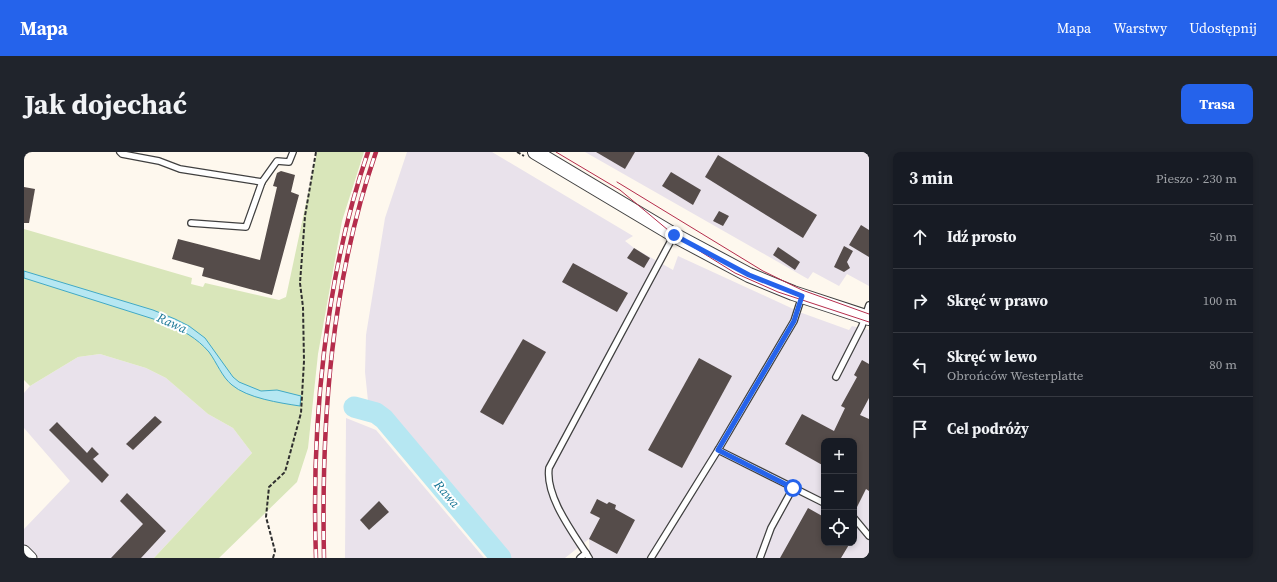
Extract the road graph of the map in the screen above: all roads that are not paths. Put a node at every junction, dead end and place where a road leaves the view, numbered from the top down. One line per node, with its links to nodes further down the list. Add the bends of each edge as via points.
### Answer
1 (120, 152): 4 (lane, via 180,169)
2 (293, 152): 4 (lane, via 289,162 277,161)
3 (535, 152): 6 (street)
4 (262, 182): 5 (lane, via 246,227)
5 (191, 223)
6 (674, 235): 7 (street, via 749,275); 16 (lane, via 548,468 547,478 554,498)
7 (802, 296): 8 (street); 10 (lane, via 794,321)
8 (868, 313): 9 (lane)
9 (836, 377)
10 (718, 450): 11 (lane); 19 (lane)
11 (793, 488): 12 (lane); 20 (lane, via 771,528)
12 (821, 502)
13 (857, 522): 14 (lane)
14 (869, 536)
15 (24, 551): 17 (street)
16 (588, 555): 18 (lane)
17 (31, 558)
18 (580, 558)
19 (651, 558)
20 (760, 558)

